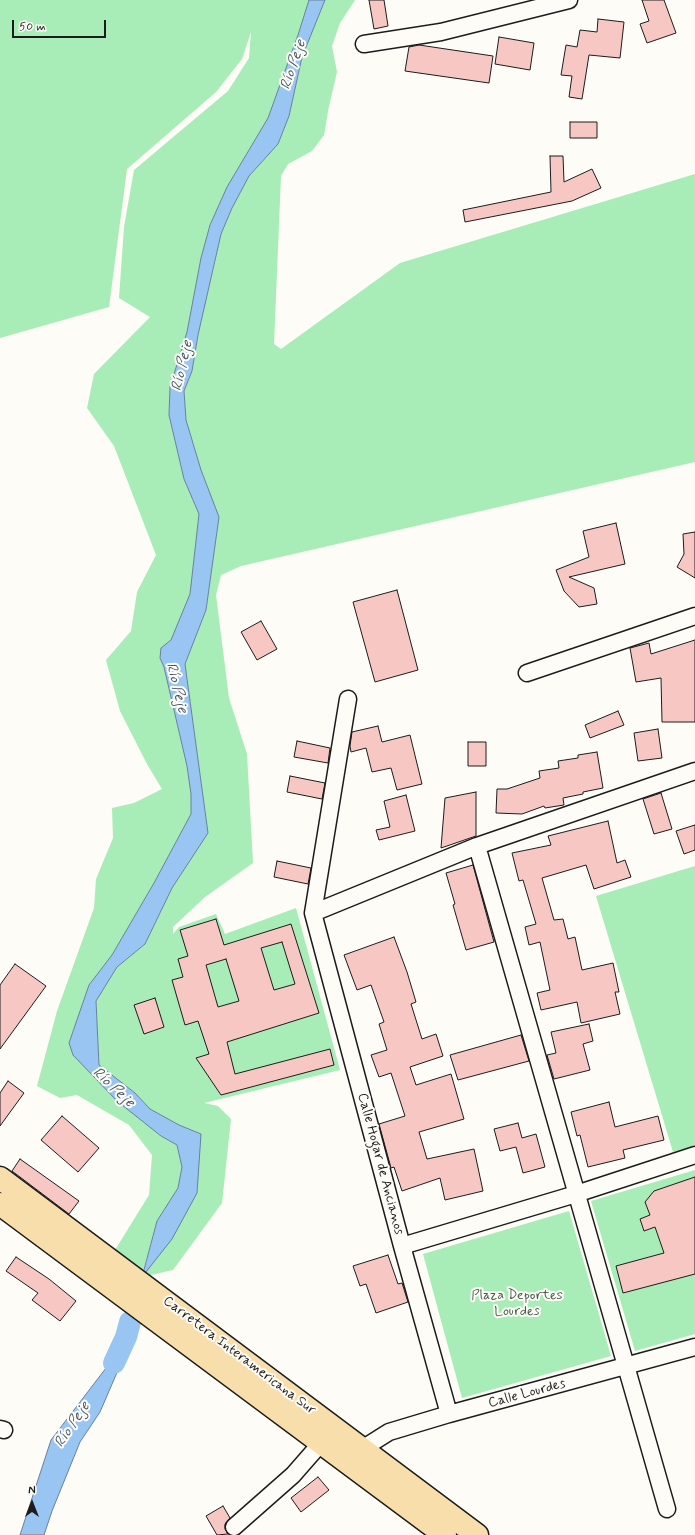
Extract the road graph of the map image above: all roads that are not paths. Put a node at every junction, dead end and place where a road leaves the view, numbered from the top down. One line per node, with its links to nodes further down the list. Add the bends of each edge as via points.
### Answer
1 (569, 0): 2 (street, via 441,32)
2 (364, 44)
3 (695, 616): 4 (street)
4 (528, 673)
5 (348, 699): 8 (street)
6 (695, 771): 7 (street)
7 (477, 846): 8 (street); 11 (street)
8 (313, 913): 13 (street, Calle Hogar de Ancianos)
9 (695, 1155): 11 (street)
10 (0, 1178): 12 (highway, Carretera Interamericana Sur)
11 (576, 1194): 13 (street); 15 (street)
12 (7, 1207): 17 (highway, Carretera Interamericana Sur); 19 (highway, Carretera Interamericana Sur)
13 (402, 1246): 16 (street, Calle Hogar de Ancianos)
14 (695, 1347): 15 (street, Calle Lourdes)
15 (627, 1367): 16 (street, Calle Lourdes); 21 (street)
16 (449, 1414): 19 (street, Calle Lourdes, via 389,1432)
17 (291, 1420): 18 (highway, Carretera Interamericana Sur); 19 (street, via 311,1424 338,1444)
18 (321, 1443): 20 (highway, Carretera Interamericana Sur); 22 (street, via 293,1475)
19 (362, 1449): 20 (street, via 370,1467 388,1480 391,1486); 24 (highway, Carretera Interamericana Sur)
20 (390, 1494): 23 (highway, Carretera Interamericana Sur)
21 (667, 1509)
22 (234, 1527)
23 (445, 1535)
24 (477, 1535)

